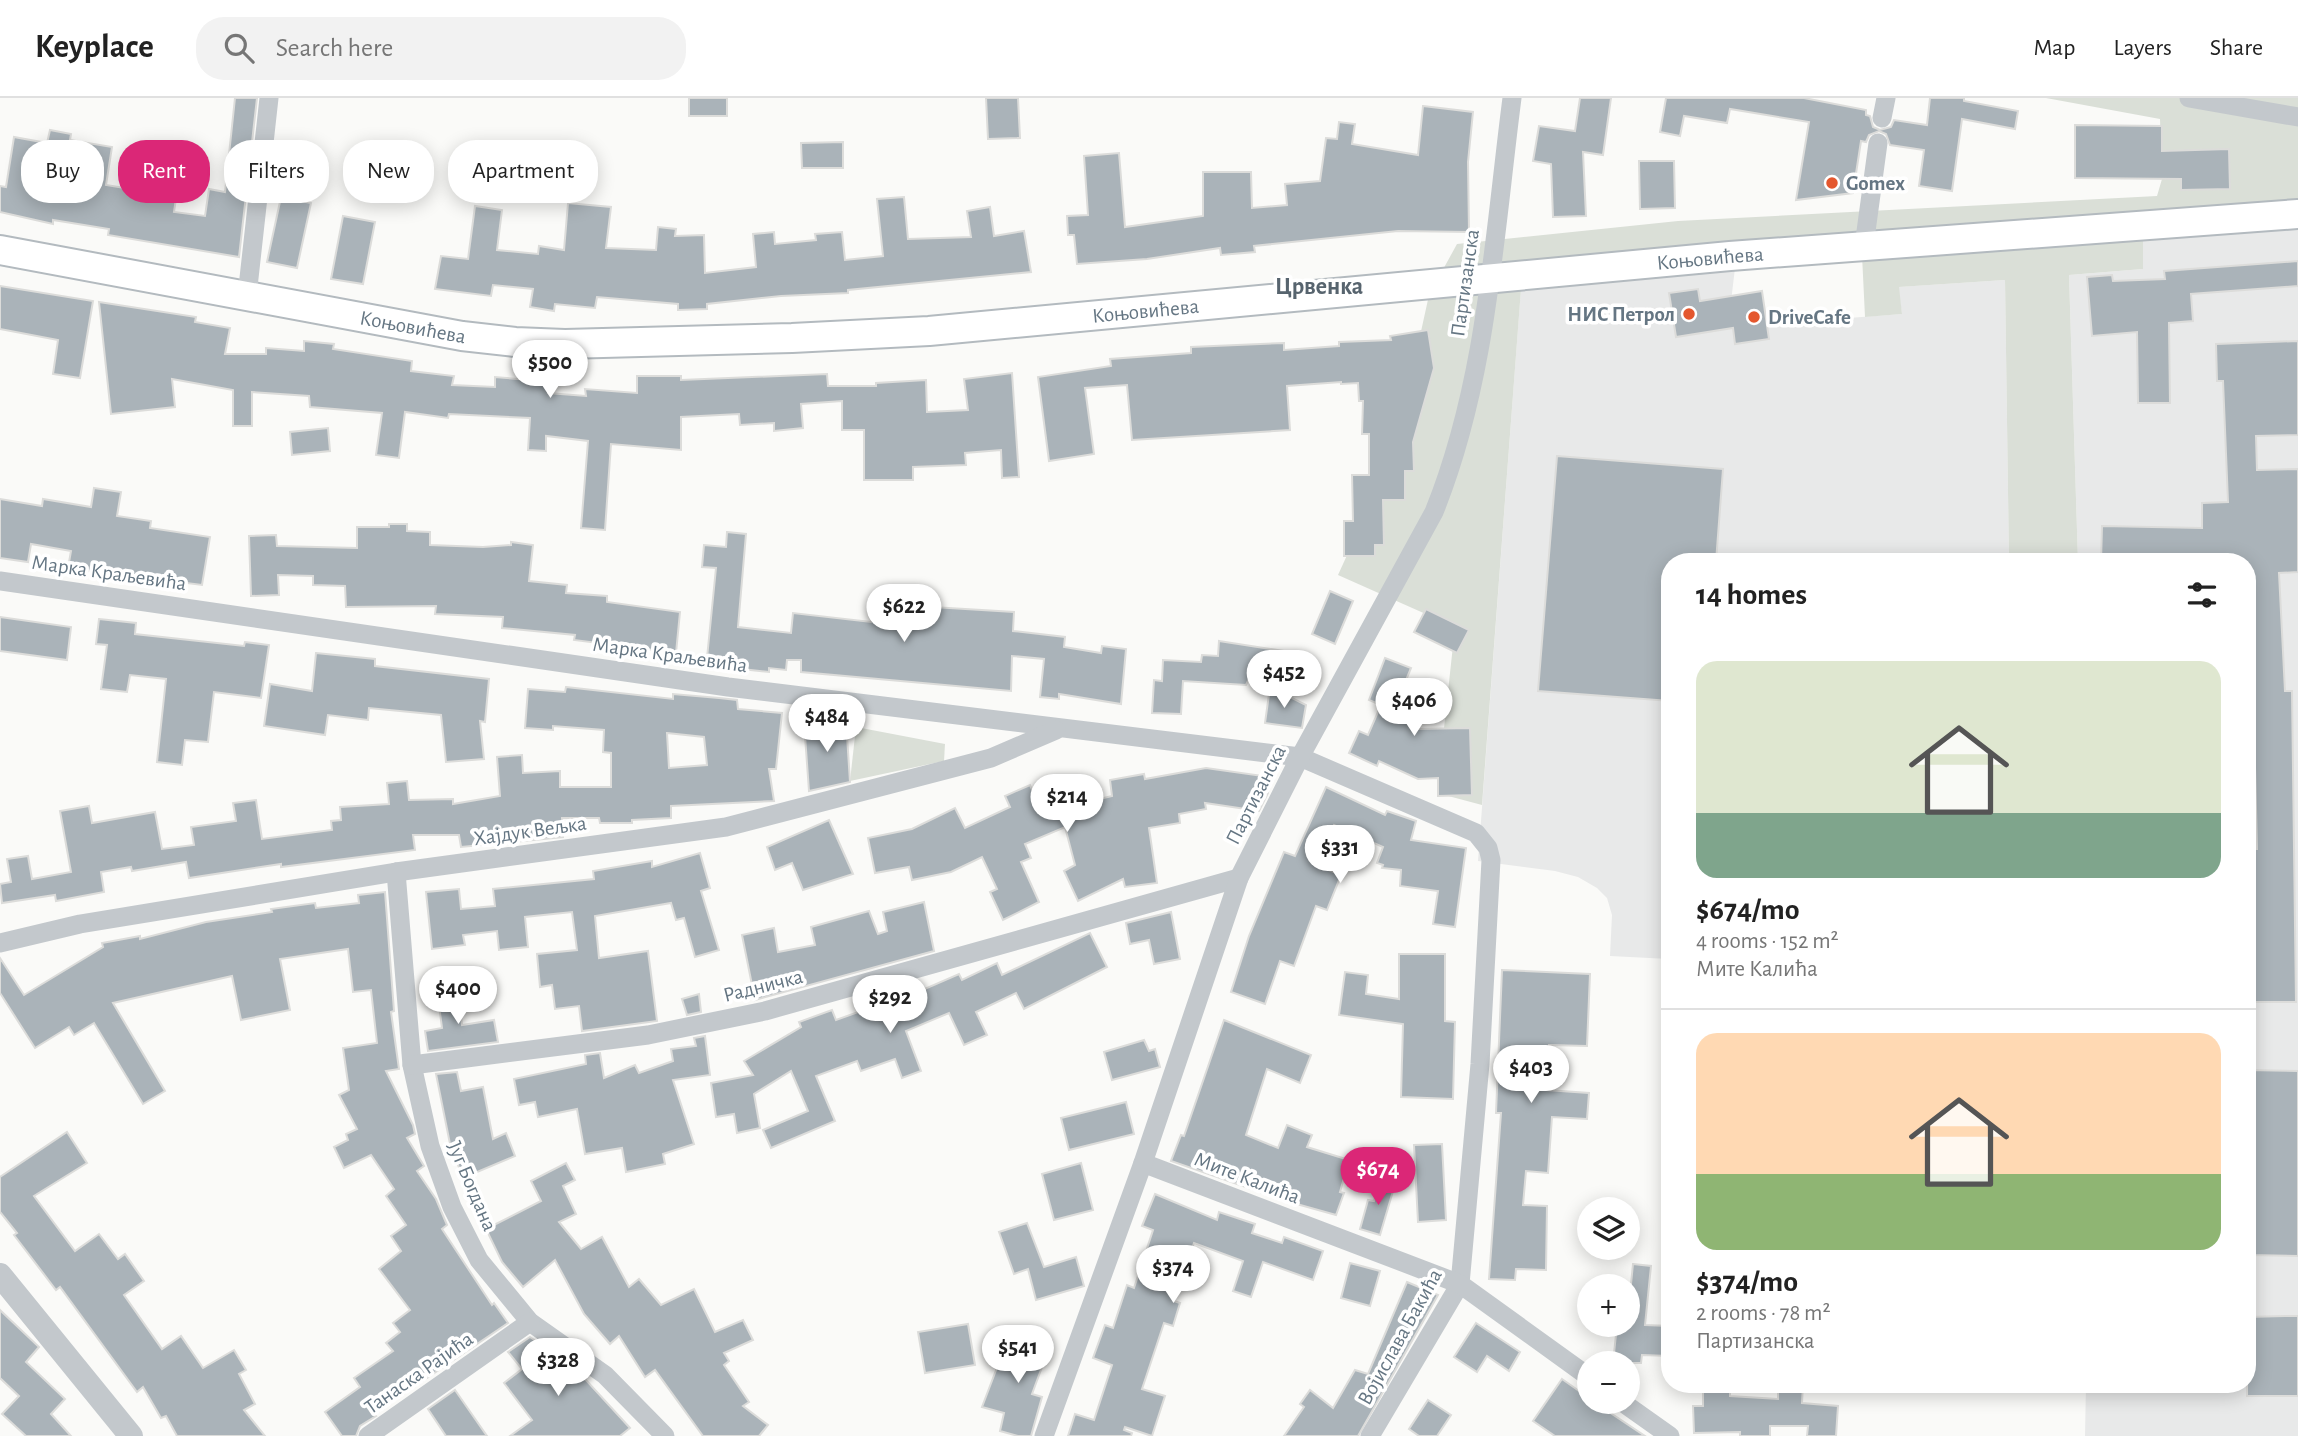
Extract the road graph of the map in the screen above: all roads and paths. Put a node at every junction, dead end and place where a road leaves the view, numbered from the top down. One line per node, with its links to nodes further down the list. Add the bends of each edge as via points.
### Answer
1 (269, 98): 14 (street)
2 (1511, 98): 13 (street, Партизанска)
3 (1886, 98): 8 (street)
4 (2189, 98): 7 (street)
5 (2290, 98): 6 (street)
6 (2298, 107)
7 (2298, 117)
8 (1882, 118)
9 (1878, 143): 11 (street)
10 (2298, 214): 11 (main road, Коњовићева)
11 (1864, 246): 13 (main road, Коњовићева)
12 (0, 250): 14 (main road, Коњовићева)
13 (1488, 279): 14 (main road, Коњовићева, via 918,332 565,344 462,336); 17 (street, Партизанска, via 1471,396 1450,473 1434,512)
14 (247, 296)
15 (0, 581): 16 (street, Марка Краљевића, via 728,687)
16 (1057, 729): 17 (street, Марка Краљевића); 19 (street, Хајдук Вељка, via 991,758 726,827)
17 (1300, 757): 18 (street, Марка Краљевића); 20 (street, Партизанска)
18 (1483, 841): 25 (street, Војислава Бакића, via 1491,860)
19 (396, 872): 21 (street, Хајдук Вељка, via 80,924); 22 (street, Југ Богдана)
20 (1239, 878): 22 (street, Радничка, via 765,1010 648,1035); 23 (street, Партизанска)
21 (0, 943)
22 (411, 1065): 26 (street, Југ Богдана, via 430,1146 452,1207 479,1260)
23 (1143, 1163): 25 (street, Мите Калића); 32 (street, Партизанска)
24 (0, 1275): 29 (street)
25 (1461, 1284): 27 (street, Мите Калића); 33 (street, Војислава Бакића)
26 (530, 1322): 30 (street, Танаска Рајића); 31 (street, Југ Богдана, via 605,1375)
27 (1577, 1368)
28 (1639, 1414): 34 (street)
29 (131, 1436)
30 (368, 1436)
31 (665, 1436)
32 (1044, 1436)
33 (1370, 1436)
34 (1670, 1436)

